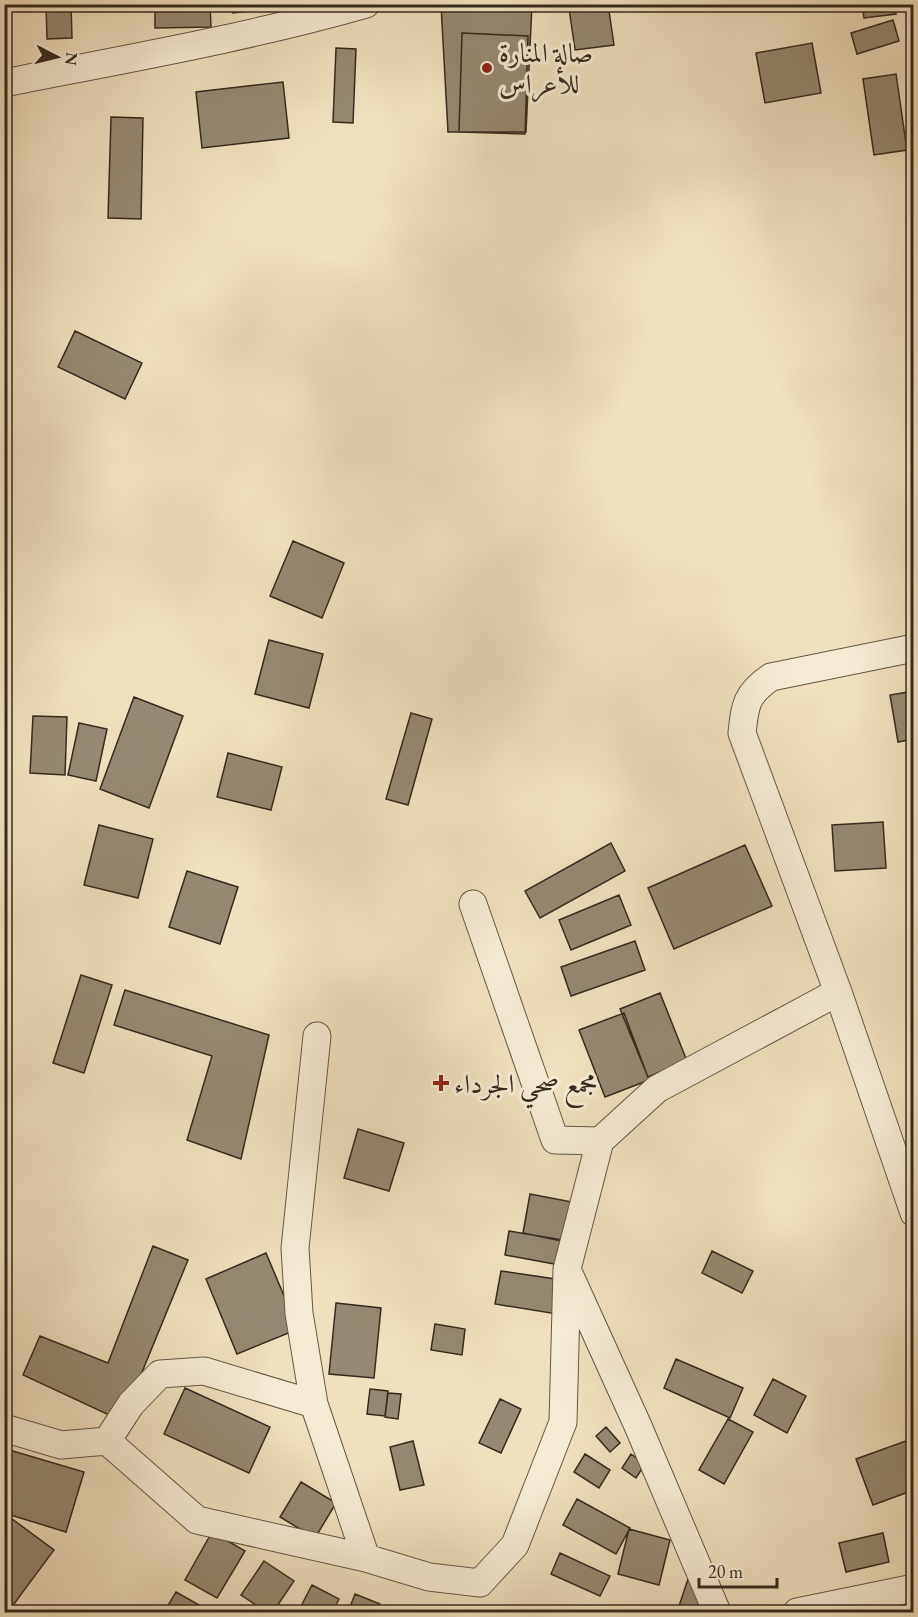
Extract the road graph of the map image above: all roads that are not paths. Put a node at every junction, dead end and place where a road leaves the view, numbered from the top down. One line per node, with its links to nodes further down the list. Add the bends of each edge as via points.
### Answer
1 (366, 4): 2 (street)
2 (308, 13): 3 (street, via 177,49)
3 (4, 83)
4 (914, 648): 6 (street, via 771,678 756,688 745,707 742,733)
5 (473, 904): 8 (street, via 555,1140)
6 (838, 992): 8 (street, via 657,1089); 9 (street)
7 (317, 1036): 11 (street, via 295,1248 299,1313)
8 (600, 1142): 10 (street)
9 (914, 1213)
10 (567, 1269): 14 (street, via 562,1422 515,1545 480,1582 429,1577); 16 (street)
11 (314, 1404): 13 (street, via 204,1371 160,1374 131,1404); 14 (street)
12 (4, 1428): 13 (street, via 61,1444)
13 (107, 1441): 14 (street, via 197,1520)
14 (366, 1558)
15 (914, 1588): 17 (street)
16 (717, 1612)
17 (797, 1612)

